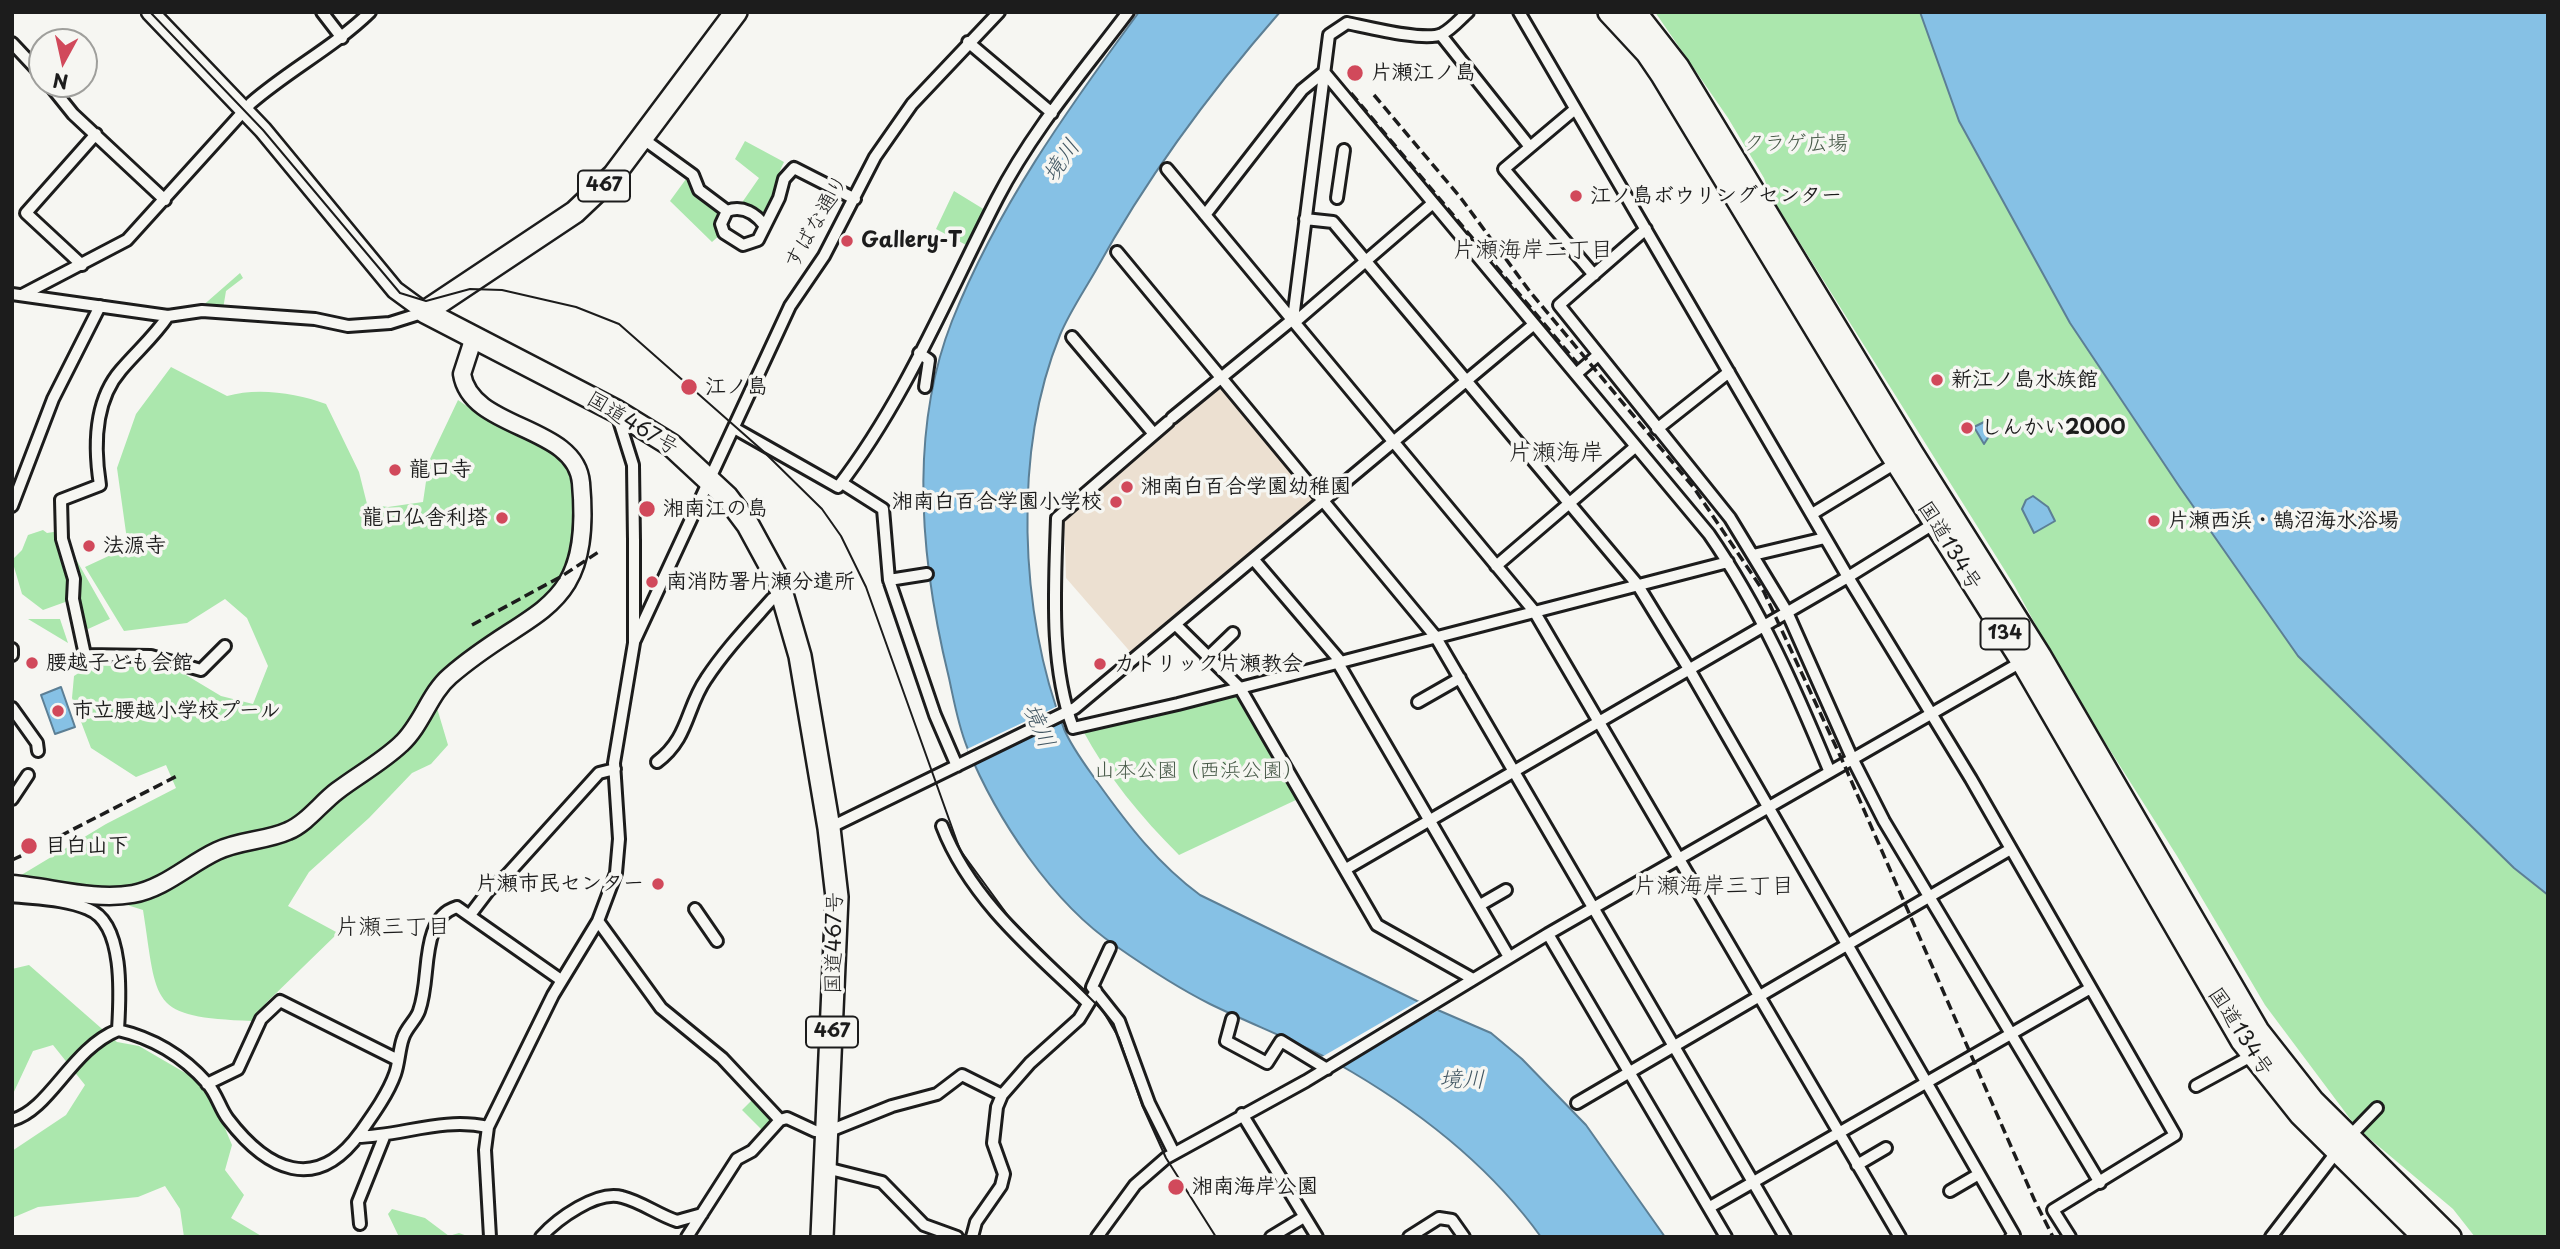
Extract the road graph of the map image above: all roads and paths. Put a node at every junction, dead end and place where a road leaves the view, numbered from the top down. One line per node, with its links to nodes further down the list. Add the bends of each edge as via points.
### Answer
1 (150, 12): 20 (street)
2 (322, 12): 14 (street)
3 (370, 12): 14 (street)
4 (736, 12): 24 (highway, 467)
5 (999, 12): 15 (street, すばな通り)
6 (1128, 12): 22 (street)
7 (1341, 12): 12 (street)
8 (1468, 12): 13 (street)
9 (1519, 12): 21 (street)
10 (1609, 12): 62 (highway, 国道134号 / 134, via 1662,75)
11 (1635, 12): 62 (highway, 国道134号 / 134, via 1678,67)
12 (1350, 24): 13 (street, via 1394,33); 18 (street, via 1329,35)
13 (1441, 35): 25 (street)
14 (342, 38): 20 (street, via 270,86)
15 (968, 41): 22 (street); 29 (street, すばな通り, via 912,104 874,157)
16 (12, 43): 17 (street)
17 (28, 60)
18 (1324, 72): 31 (street); 33 (street, via 1302,90); 34 (street)
19 (60, 98): 23 (street)
20 (245, 110): 30 (street); 43 (street, via 395,290)
21 (1574, 110): 25 (street); 36 (street)
22 (1052, 113): 49 (street, via 998,199)
23 (96, 134): 30 (street); 39 (street, via 26,214)
24 (642, 138): 32 (street, via 693,175 699,190); 43 (highway, 467, via 614,175 575,212)
25 (1530, 147): 40 (street, via 1504,169)
26 (1344, 150): 28 (street)
27 (1167, 169): 33 (street)
28 (1337, 198)
29 (855, 199): 35 (street, via 794,169 784,179); 57 (street, すばな通り, via 790,306)
30 (165, 200): 39 (street, via 127,240)
31 (1433, 203): 38 (street); 46 (street)
32 (727, 211): 35 (street, via 742,208); 35 (street, via 721,224 724,233 743,245 758,240)
33 (1205, 215): 45 (street)
34 (1306, 219): 38 (street, via 1333,222); 45 (street)
35 (765, 226)
36 (1646, 229): 40 (street); 51 (street)
37 (1117, 252): 53 (street)
38 (1365, 261): 45 (street); 54 (street)
39 (82, 265): 41 (street)
40 (1594, 275): 50 (street, via 1559,305)
41 (17, 295): 42 (street)
42 (100, 306): 44 (street); 66 (street, via 53,399)
43 (425, 312): 44 (street, via 390,323 348,326 202,312); 47 (highway, 国道467号 / 467)
44 (168, 316): 87 (street, via 110,385 94,453 100,485 61,500 62,539 74,579 73,599 85,654 151,656 201,670)
45 (1294, 320): 53 (street); 60 (street)
46 (1533, 325): 52 (street); 54 (street)
47 (474, 337): 56 (highway, 国道467号 / 467); 119 (street, via 462,374 472,397 486,410 559,449 578,470 578,557 551,605 455,672 400,746 335,792 292,830 218,851 135,893 101,895)
48 (1072, 337): 59 (street)
49 (919, 353): 55 (street, via 929,360); 64 (street, via 908,379)
50 (1597, 356): 52 (street); 58 (street)
51 (1729, 372): 58 (street); 68 (street)
52 (1576, 374): 61 (street)
53 (1221, 377): 59 (street); 65 (street)
54 (1465, 383): 60 (street); 67 (street)
55 (925, 387)
56 (616, 411): 63 (highway, 国道467号 / 467, via 671,445); 86 (street, via 633,465)
57 (734, 428): 63 (street, すばな通り); 64 (street, via 838,487)
58 (1657, 429): 71 (street, via 1730,518)
59 (1154, 434): 97 (street, via 1057,518 1056,618)
60 (1394, 442): 65 (street); 74 (street)
61 (1635, 447): 67 (street); 73 (street)
62 (1904, 457): 68 (street); 69 (highway, 国道134号 / 134); 92 (highway, 国道134号 / 134)
63 (710, 478): 79 (highway, 国道467号 / 467, via 748,525); 86 (street, すばな通り)
64 (842, 483): 77 (street, via 883,509)
65 (1324, 501): 72 (street); 85 (street)
66 (13, 503)
67 (1571, 503): 74 (street); 78 (street)
68 (1812, 514): 70 (street)
69 (1935, 523): 76 (street); 92 (highway, 国道134号 / 134)
70 (1825, 538): 71 (street); 76 (street)
71 (1754, 555): 81 (street)
72 (1254, 561): 82 (street); 93 (street)
73 (1728, 562): 78 (street); 83 (street)
74 (1496, 566): 80 (street)
75 (927, 574): 77 (street)
76 (1849, 577): 81 (street); 100 (street)
77 (889, 580): 106 (street)
78 (1637, 584): 80 (street); 94 (street)
79 (783, 593): 105 (street, via 772,599 704,681 674,746); 115 (highway, 国道467号 / 467, via 800,656)
80 (1534, 611): 85 (street); 102 (street)
81 (1787, 612): 83 (street); 104 (street)
82 (1175, 625): 91 (street); 101 (street)
83 (1765, 625): 94 (street); 108 (street)
84 (1233, 633): 91 (street)
85 (1435, 636): 93 (street); 95 (street)
86 (634, 643): 107 (street)
87 (225, 646)
88 (12, 649): 89 (street)
89 (12, 655)
90 (1053, 657): 97 (street)
91 (1207, 658): 96 (street)
92 (2031, 659): 100 (street); 143 (highway, 国道134号 / 134); 161 (highway, 国道134号 / 134, via 2258,1031)
93 (1339, 662): 96 (street); 113 (street)
94 (1689, 669): 102 (street); 112 (street)
95 (1460, 678): 98 (street); 109 (street)
96 (1240, 688): 101 (street, via 1073,728); 118 (street)
97 (1065, 701): 101 (street)
98 (1418, 702)
99 (12, 708): 103 (street)
100 (1929, 713): 104 (street); 116 (street)
101 (1065, 714): 106 (street)
102 (1598, 721): 109 (street); 117 (street)
103 (38, 751)
104 (1852, 758): 108 (street); 122 (street)
105 (657, 762)
106 (957, 766): 115 (street)
107 (615, 769): 126 (street, via 599,773); 127 (street, via 619,859)
108 (1829, 770): 112 (street)
109 (1513, 771): 113 (street); 125 (street)
110 (28, 775): 111 (street)
111 (12, 799)
112 (1766, 808): 117 (street); 130 (street)
113 (1431, 819): 118 (street); 123 (street)
114 (942, 826): 138 (street, via 951,848 990,906)
115 (829, 828): 157 (highway, 国道467号 / 467, via 838,917)
116 (2009, 850): 122 (street); 135 (street)
117 (1679, 858): 125 (street); 137 (street)
118 (1346, 869): 133 (street, via 1377,925)
119 (12, 884)
120 (1506, 890): 123 (street)
121 (12, 896): 140 (street, via 90,909 103,918 122,983)
122 (1931, 897): 130 (street); 141 (street)
123 (1480, 905): 132 (street)
124 (695, 909): 129 (street)
125 (1593, 909): 128 (street); 142 (street)
126 (470, 915): 134 (street); 144 (street, via 457,907 441,916 429,947 419,1012 403,1036)
127 (598, 921): 134 (street); 155 (street, via 662,1008 722,1058)
128 (1548, 934): 132 (street); 146 (street)
129 (717, 941)
130 (1847, 947): 137 (street); 147 (street)
131 (1110, 948): 136 (street, via 1091,984)
132 (1509, 957): 133 (street)
133 (1473, 979): 145 (street)
134 (561, 980): 156 (street)
135 (2089, 989): 141 (street); 168 (street, via 2175,1135)
136 (1096, 991): 138 (street); 163 (street, via 1119,1021)
137 (1758, 996): 142 (street); 158 (street)
138 (1088, 1003): 150 (street, via 1079,1019)
139 (1233, 1019): 145 (street, via 1226,1041 1267,1063 1281,1041)
140 (118, 1030): 148 (street, via 159,1043); 154 (street, via 84,1050 44,1098 23,1117)
141 (2009, 1034): 147 (street); 168 (street)
142 (1674, 1046): 146 (street); 167 (street)
143 (2253, 1055): 149 (street, via 2210,1085); 161 (highway, 国道134号 / 134, via 2300,1114)
144 (398, 1060): 148 (street, via 280,1001 261,1019 237,1069); 159 (street, via 395,1076)
145 (1332, 1066): 153 (street)
146 (1631, 1071): 151 (street); 170 (street)
147 (1925, 1082): 158 (street); 166 (street)
148 (207, 1084): 159 (street, via 225,1116 249,1143 271,1160 301,1172 334,1159)
149 (2196, 1086)
150 (1002, 1095): 157 (street, via 962,1075 937,1094); 180 (street, via 993,1143 1004,1174)
151 (1577, 1102)
152 (2377, 1108): 161 (street)
153 (1242, 1114): 163 (street); 172 (street)
154 (12, 1120)
155 (780, 1120): 157 (street, via 787,1118); 171 (street, via 752,1151 737,1159)
156 (488, 1127): 160 (street, via 434,1125); 175 (street)
157 (827, 1132): 165 (highway, 国道467号 / 467)
158 (1839, 1134): 164 (street); 167 (street)
159 (357, 1137): 160 (street)
160 (384, 1137): 173 (street, via 358,1202)
161 (2343, 1144): 190 (street); 191 (highway, 国道134号 / 134); 192 (highway, 国道134号 / 134)
162 (1886, 1148): 164 (street)
163 (1174, 1153): 181 (street, via 1135,1185)
164 (1857, 1165): 187 (street)
165 (826, 1168): 178 (highway, 国道467号 / 467); 179 (street, via 882,1182 924,1225)
166 (1979, 1174): 169 (street); 188 (street, via 2014,1235)
167 (1754, 1183): 170 (street); 186 (street)
168 (2100, 1183): 189 (street, via 2053,1210)
169 (1950, 1191)
170 (1710, 1207): 185 (street)
171 (702, 1214): 176 (street, via 677,1221 619,1196 605,1196 551,1226); 177 (street)
172 (1304, 1217): 182 (street); 183 (street)
173 (360, 1224)
174 (1412, 1236): 184 (street, via 1445,1218 1456,1224)
175 (490, 1237)
176 (541, 1237)
177 (687, 1237)
178 (822, 1237)
179 (957, 1237)
180 (972, 1237)
181 (1097, 1237)
182 (1271, 1237)
183 (1317, 1237)
184 (1464, 1237)
185 (1726, 1237)
186 (1785, 1237)
187 (1900, 1237)
188 (2011, 1237)
189 (2070, 1237)
190 (2271, 1237)
191 (2424, 1237)
192 (2450, 1237)

